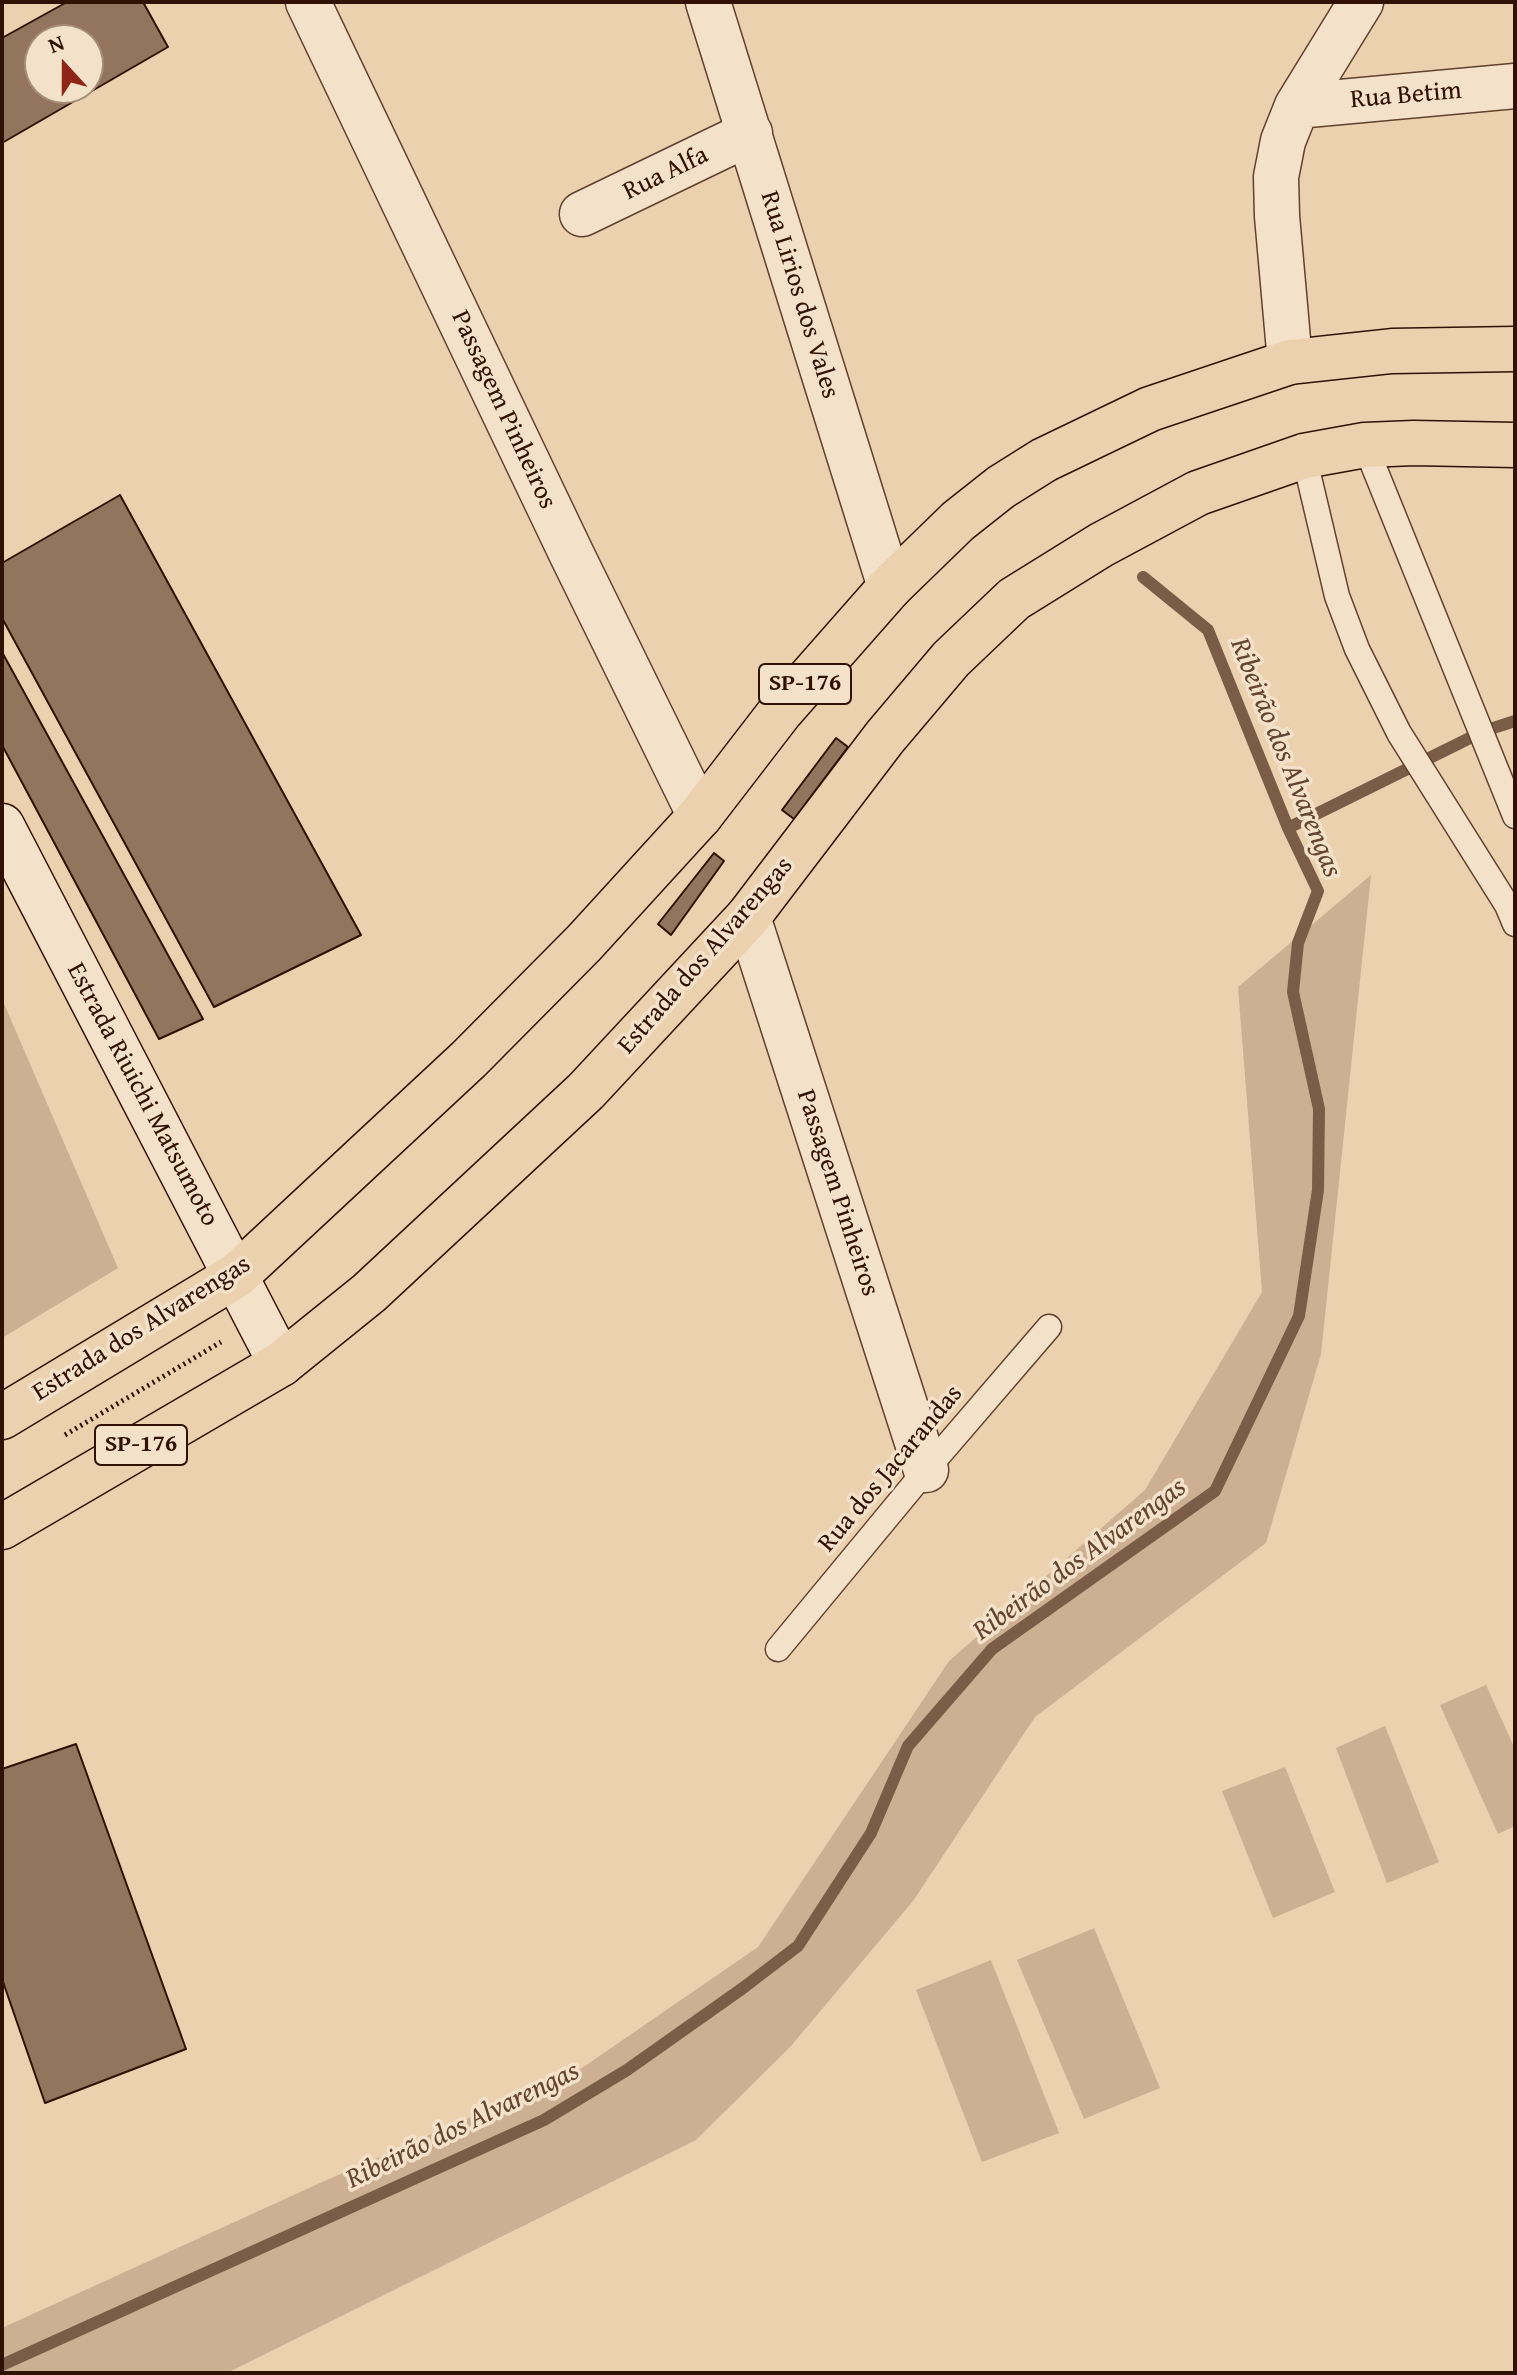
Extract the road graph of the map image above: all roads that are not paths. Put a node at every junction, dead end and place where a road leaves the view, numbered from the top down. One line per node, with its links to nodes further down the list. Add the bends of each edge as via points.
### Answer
1 (308, 2): 14 (street, Passagem Pinheiros)
2 (708, 2): 6 (street, Rua Lirios dos Vales)
3 (1361, 2): 5 (street)
4 (1515, 86): 5 (street, Rua Betim)
5 (1297, 106): 9 (street, via 1276,177)
6 (750, 133): 7 (street, Rua Alfa); 13 (street, Rua Lirios dos Vales)
7 (582, 214)
8 (1515, 349): 9 (main road, Estrada dos Alvarengas / SP-176, via 1392,351)
9 (1290, 362): 13 (main road, Estrada dos Alvarengas / SP-176, via 1150,409 1044,460 958,521)
10 (1365, 445): 11 (main road, Estrada dos Alvarengas / SP-176); 12 (main road, Estrada dos Alvarengas / SP-176); 15 (lane)
11 (1515, 445)
12 (1304, 456): 17 (main road, Estrada dos Alvarengas / SP-176, via 1198,493 1014,599 951,659 885,737); 18 (lane, via 1337,596 1357,649 1399,733)
13 (890, 587): 14 (main road, Estrada dos Alvarengas / SP-176, via 780,712)
14 (700, 816): 19 (main road, Estrada dos Alvarengas / SP-176, via 469,1059)
15 (1515, 816)
16 (2, 826): 19 (street, Estrada Riuichi Matsumoto)
17 (748, 917): 21 (main road, Estrada dos Alvarengas / SP-176, via 586,1091 369,1293); 23 (street, Passagem Pinheiros)
18 (1515, 924)
19 (237, 1275): 21 (street, Estrada Riuichi Matsumoto); 22 (main road, Estrada dos Alvarengas / SP-176)
20 (1049, 1327): 23 (lane, Rua dos Jacarandas)
21 (281, 1364): 24 (main road, Estrada dos Alvarengas / SP-176)
22 (2, 1417)
23 (926, 1470): 25 (lane, Rua dos Jacarandas)
24 (2, 1527)
25 (778, 1649)

